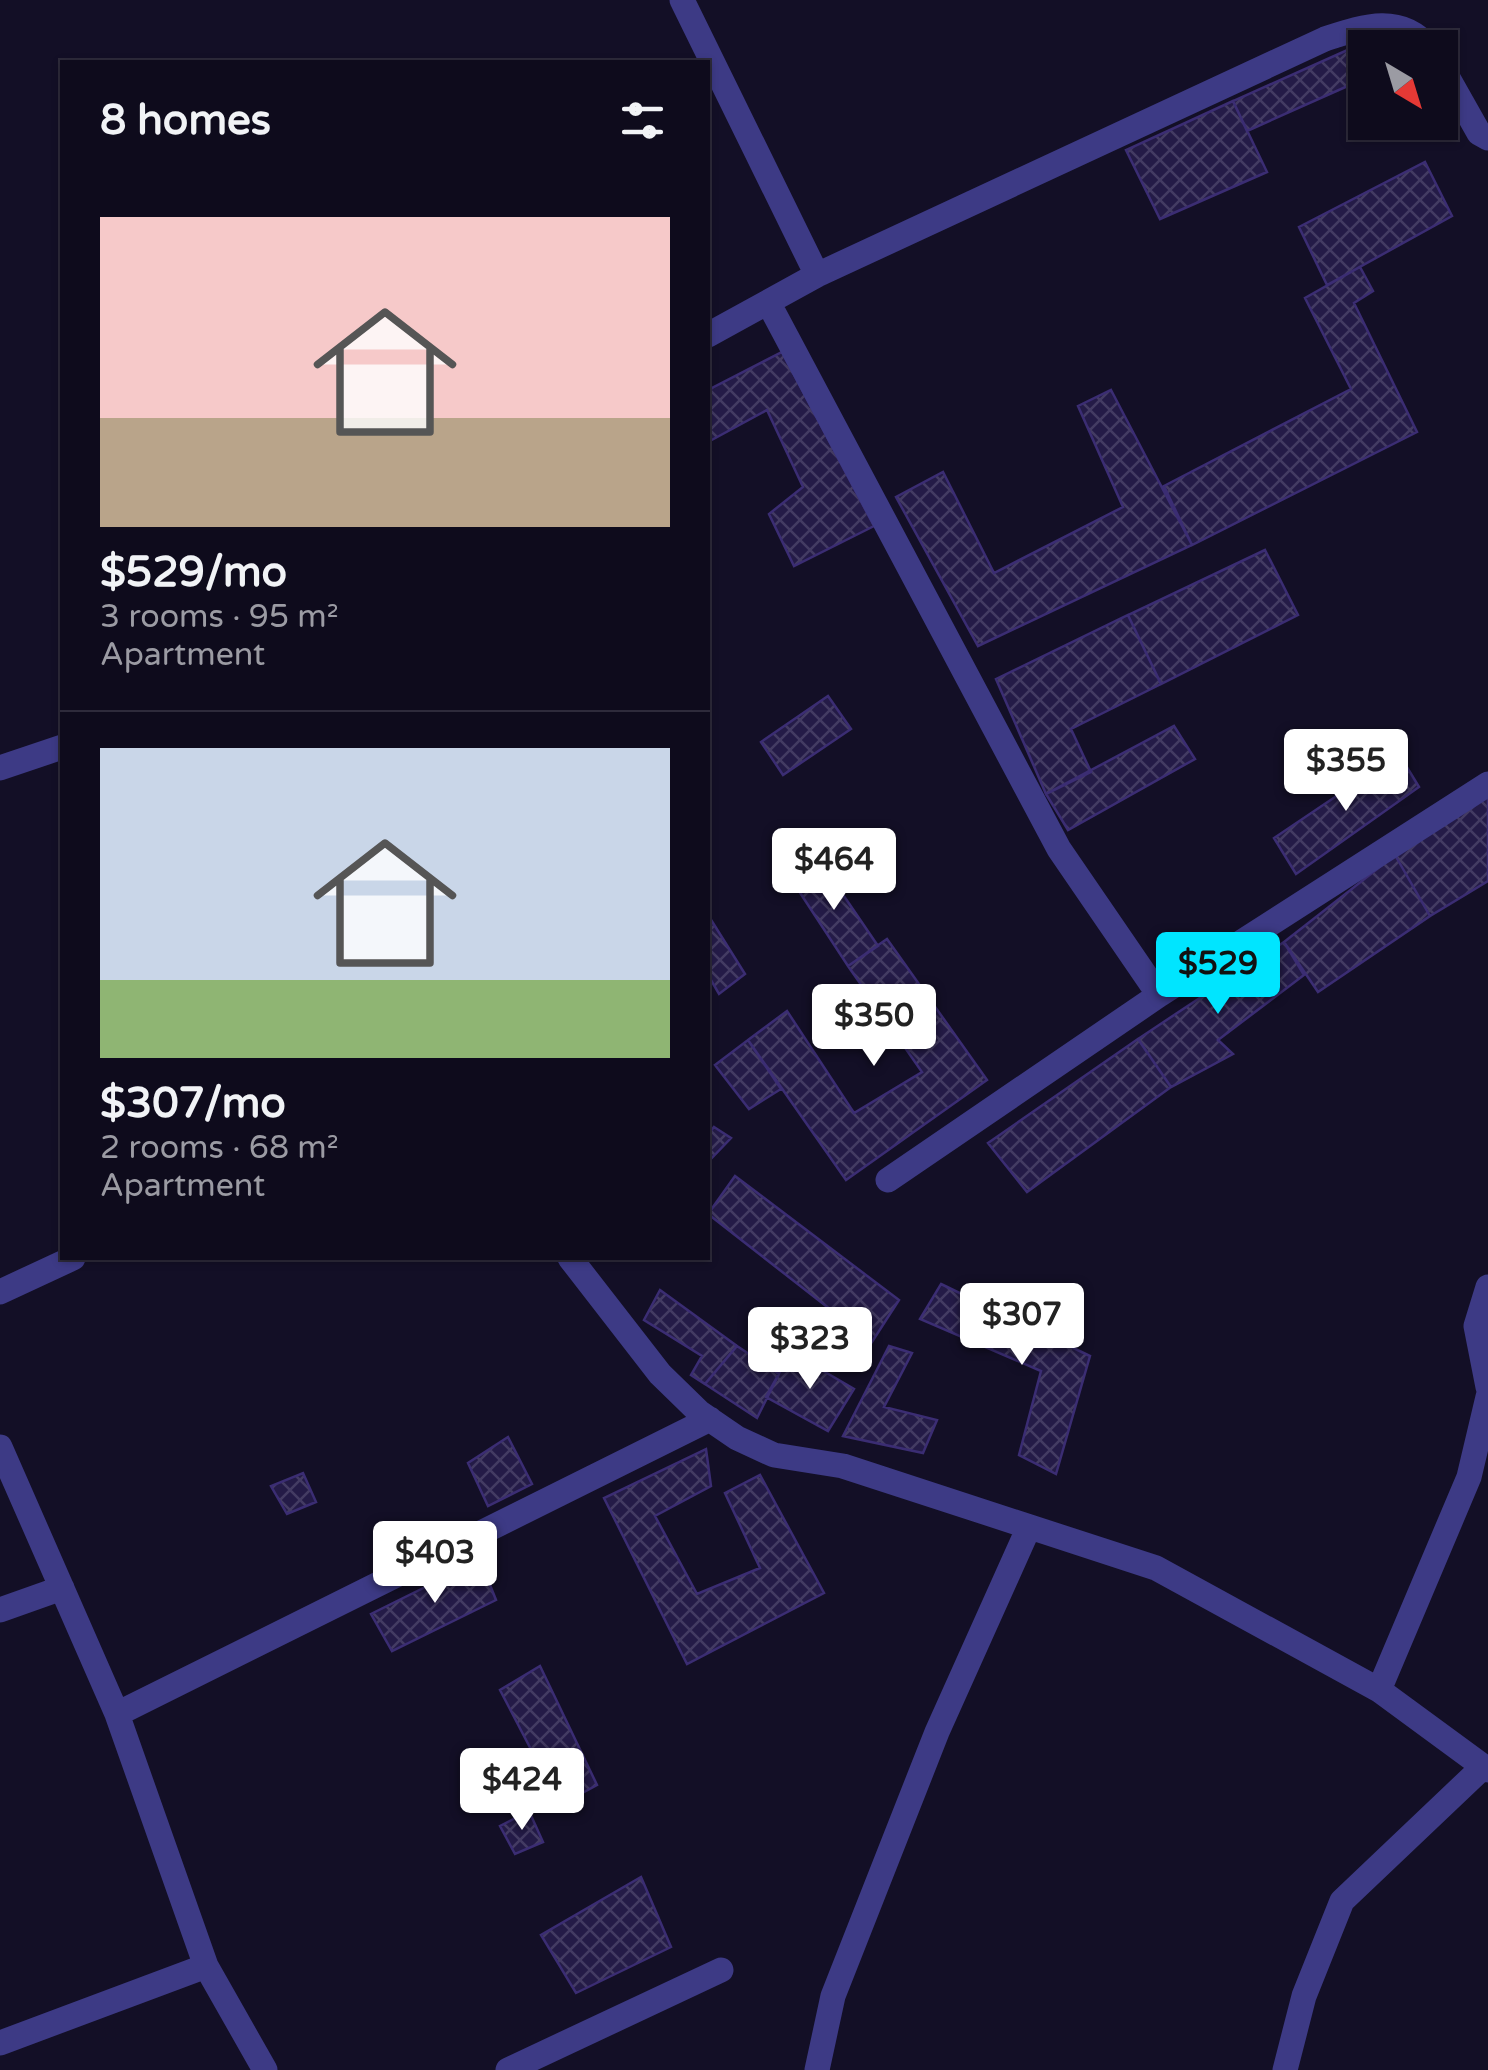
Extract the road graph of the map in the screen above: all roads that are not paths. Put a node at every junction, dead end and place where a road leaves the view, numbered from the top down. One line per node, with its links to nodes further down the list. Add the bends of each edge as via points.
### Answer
1 (682, 0): 7 (street)
2 (1352, 30): 3 (street, via 1369,24)
3 (1404, 30)
4 (1348, 31): 7 (street)
5 (1458, 96): 6 (street)
6 (1488, 138)
7 (817, 275): 8 (street)
8 (768, 302): 9 (street); 13 (street, via 1059,849)
9 (710, 334)
10 (60, 748): 11 (street)
11 (0, 768)
12 (1488, 784): 13 (street)
13 (1160, 995): 14 (street)
14 (888, 1180)
15 (69, 1260): 18 (street)
16 (572, 1260): 21 (street, via 660,1374)
17 (1488, 1288): 19 (street, via 1476,1326)
18 (0, 1292)
19 (1488, 1387)
20 (1488, 1397): 23 (street)
21 (710, 1419): 24 (street, via 774,1455 843,1466); 28 (street)
22 (0, 1448): 25 (street)
23 (1482, 1451): 27 (street)
24 (1029, 1527): 27 (street, via 1156,1568); 35 (street, via 937,1732 833,1996)
25 (62, 1588): 26 (street); 28 (street)
26 (0, 1610)
27 (1379, 1690): 29 (street)
28 (117, 1714): 30 (street)
29 (1486, 1768): 36 (street, via 1342,1901 1304,1996)
30 (206, 1966): 32 (street); 33 (street)
31 (721, 1970): 34 (street)
32 (0, 2043)
33 (265, 2070)
34 (508, 2070)
35 (817, 2070)
36 (1285, 2070)

